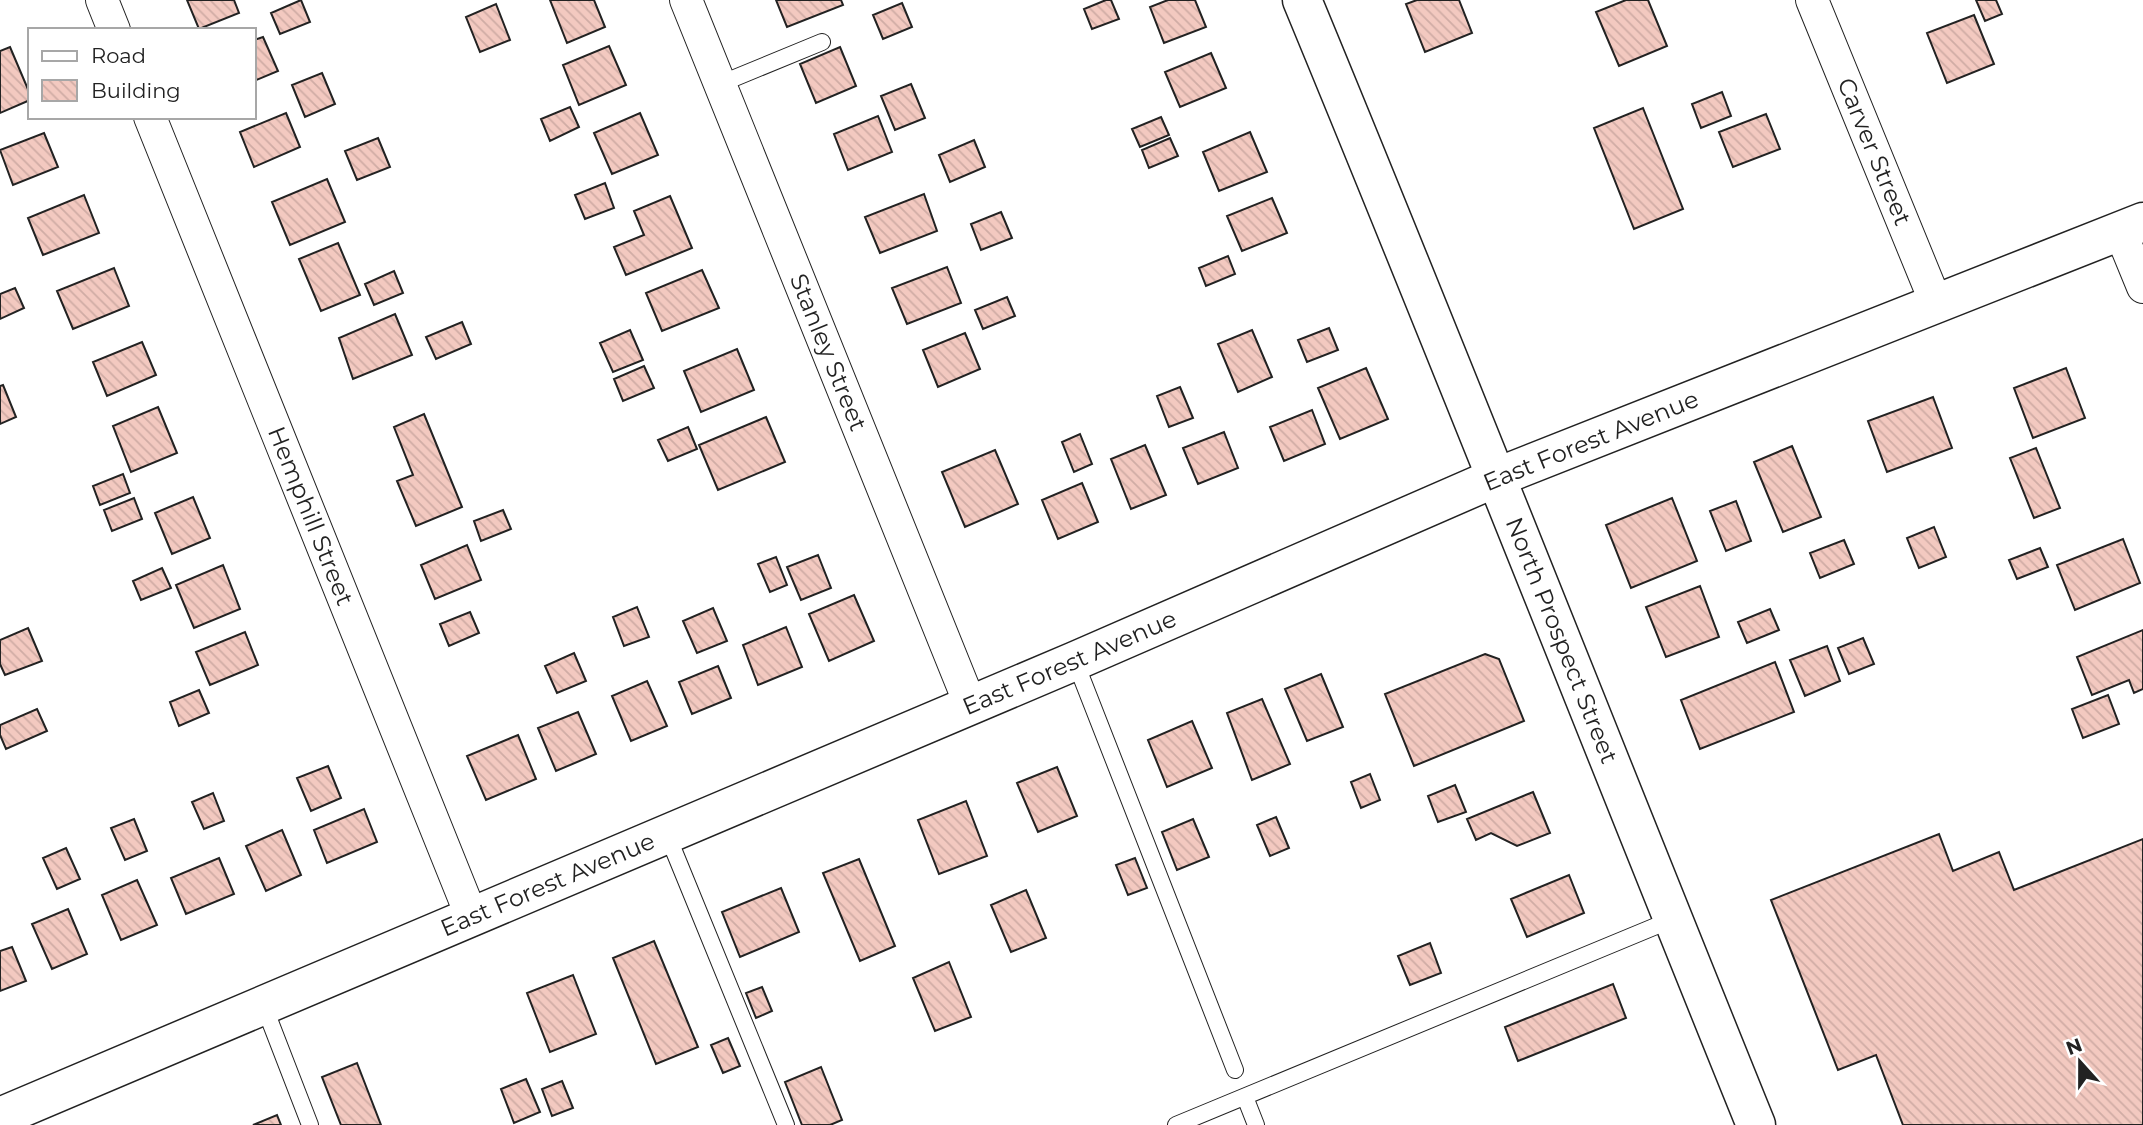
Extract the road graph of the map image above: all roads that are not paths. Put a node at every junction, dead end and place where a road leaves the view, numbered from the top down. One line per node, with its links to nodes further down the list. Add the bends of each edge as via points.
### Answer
1 (102, 0): 5 (street)
2 (686, 0): 7 (street, Stanley Street)
3 (1302, 0): 12 (main road, North Prospect Street)
4 (1812, 0): 11 (street, Carver Street)
5 (113, 28)
6 (822, 42): 7 (lane)
7 (720, 84): 14 (street, Stanley Street)
8 (151, 119): 16 (street, Hemphill Street)
9 (2131, 226): 10 (street); 11 (main road, East Forest Avenue)
10 (2143, 287)
11 (1936, 303): 12 (main road, East Forest Avenue)
12 (1495, 478): 13 (main road, East Forest Avenue); 17 (main road, North Prospect Street)
13 (1075, 661): 14 (main road, East Forest Avenue); 19 (lane)
14 (970, 704): 15 (main road, East Forest Avenue)
15 (667, 834): 16 (main road, East Forest Avenue); 23 (lane)
16 (471, 915): 18 (main road, East Forest Avenue)
17 (1673, 919): 20 (lane); 26 (main road, North Prospect Street)
18 (264, 1006): 21 (main road, East Forest Avenue); 22 (lane)
19 (1235, 1070)
20 (1245, 1097): 24 (lane); 25 (lane)
21 (0, 1117)
22 (310, 1125)
23 (786, 1125)
24 (1176, 1125)
25 (1256, 1125)
26 (1756, 1125)

